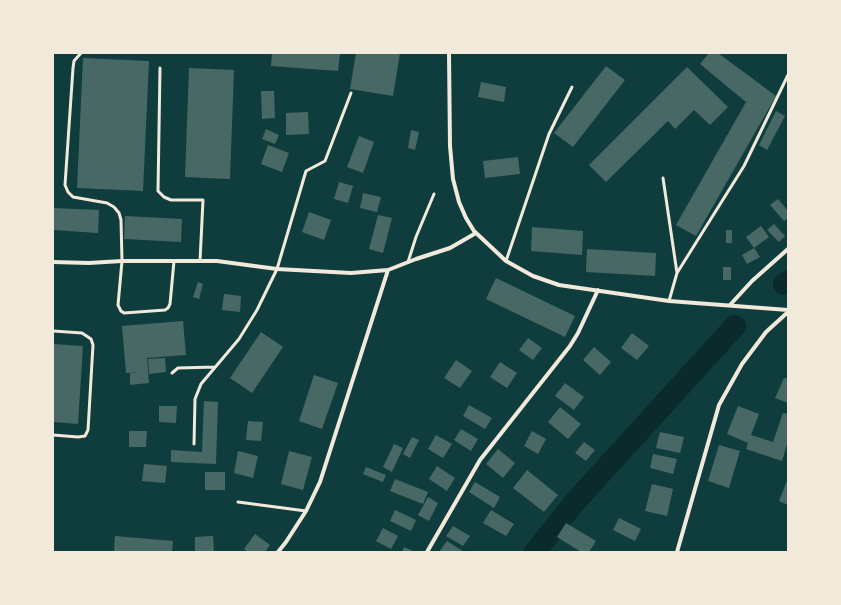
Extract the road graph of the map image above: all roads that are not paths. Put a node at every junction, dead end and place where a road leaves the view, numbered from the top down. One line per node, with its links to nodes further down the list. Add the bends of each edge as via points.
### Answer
1 (81, 53): 11 (lane, via 72,68 65,185 73,197 107,203 114,207 121,220)
2 (449, 53): 9 (street, via 453,179 459,202)
3 (160, 68): 13 (lane, via 158,191 171,200 203,200)
4 (788, 75): 19 (lane, via 744,166)
5 (572, 87): 14 (lane, via 546,143)
6 (351, 93): 17 (lane, via 325,161 306,171)
7 (663, 178): 19 (lane)
8 (434, 194): 16 (lane)
9 (476, 232): 14 (street); 16 (street, via 450,248)
10 (788, 249): 22 (street)
11 (122, 261): 12 (street); 12 (lane, via 118,305 124,313 168,308); 15 (street)
12 (174, 261): 13 (street)
13 (200, 261): 17 (street)
14 (506, 261): 20 (street, via 533,276 559,285)
15 (53, 262)
16 (408, 262): 18 (street)
17 (277, 270): 18 (street, via 351,273); 25 (lane, via 248,325)
18 (388, 270): 30 (street, via 320,482)
19 (677, 273): 21 (lane)
20 (598, 290): 21 (street); 32 (street, via 570,346 480,460)
21 (669, 301): 22 (street)
22 (730, 305): 23 (street)
23 (788, 311): 33 (street, via 766,332 742,364 720,406)
24 (53, 331): 27 (lane, via 82,333 91,339 93,345 88,430 85,436)
25 (215, 367): 26 (lane, via 178,368); 28 (lane, via 201,384 195,399)
26 (172, 372)
27 (53, 435)
28 (194, 444)
29 (238, 502): 30 (lane)
30 (306, 510): 31 (street)
31 (278, 552)
32 (427, 552)
33 (677, 552)

